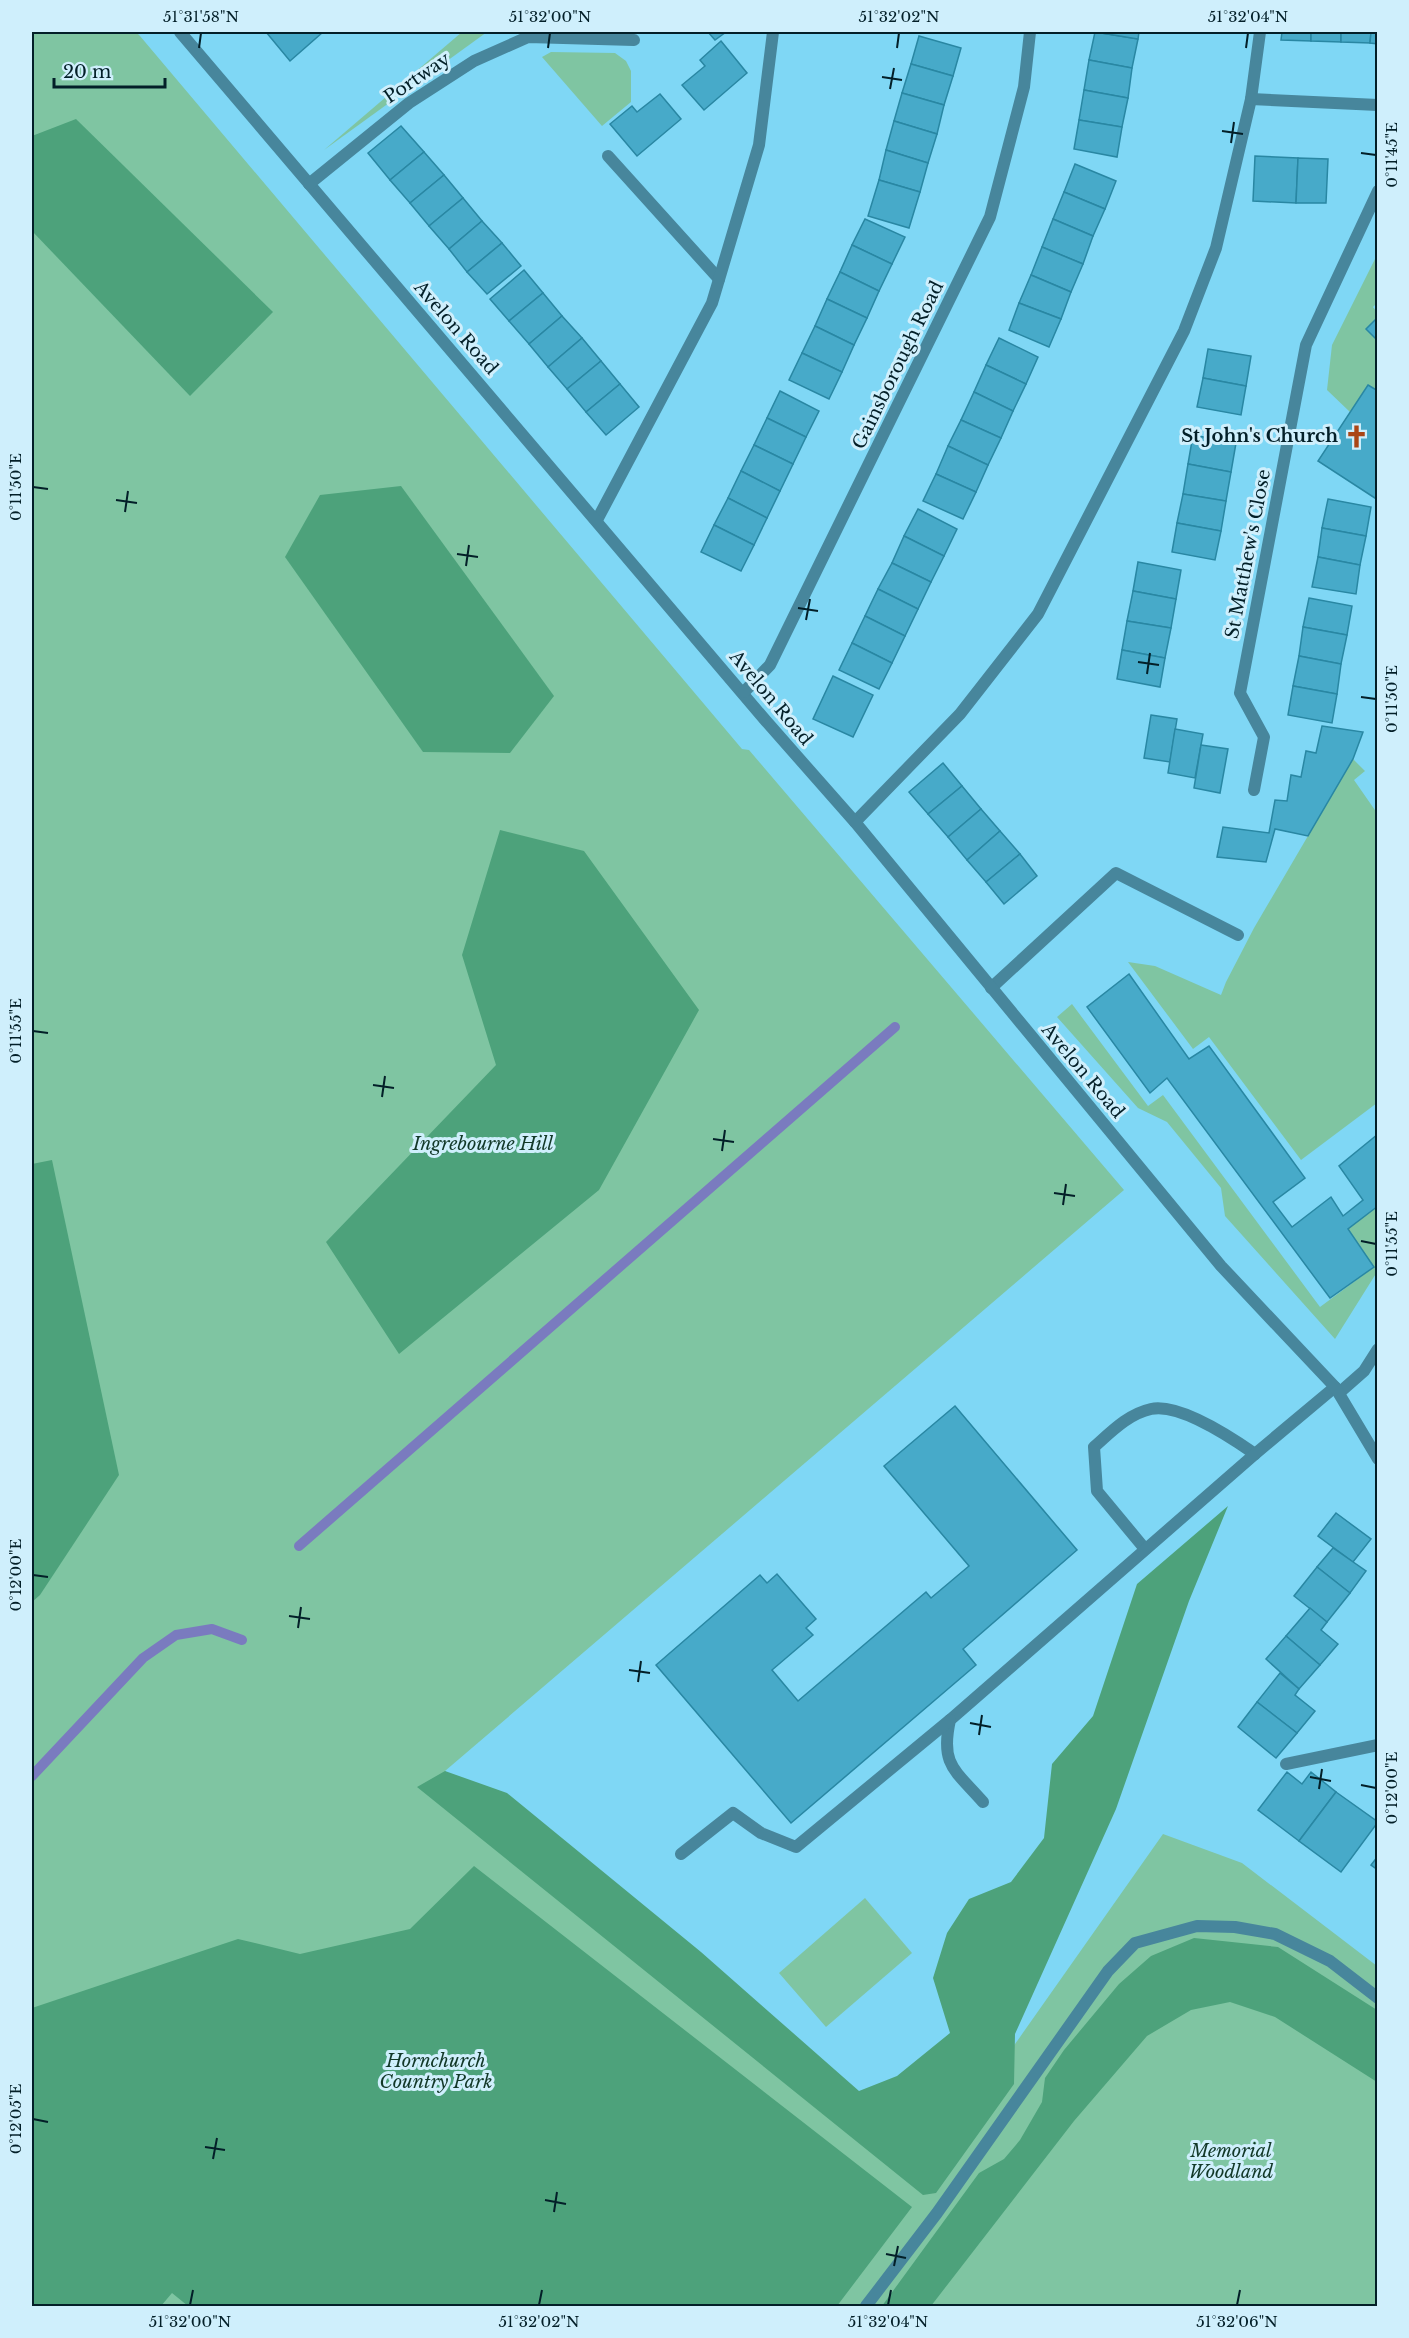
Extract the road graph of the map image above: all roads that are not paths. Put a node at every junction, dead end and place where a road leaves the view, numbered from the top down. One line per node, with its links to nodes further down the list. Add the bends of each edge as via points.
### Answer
1 (180, 32): 9 (street, Avelon Road)
2 (773, 32): 11 (street, via 759,145)
3 (1030, 32): 13 (street, Gainsborough Road, via 1024,87 990,217 770,665)
4 (1260, 32): 6 (street)
5 (634, 40): 9 (street, Portway, via 528,37 474,61 409,103)
6 (1251, 99): 7 (street); 15 (street, via 1216,248 1184,331 1038,614 960,714)
7 (1377, 105)
8 (608, 156): 11 (street)
9 (309, 184): 12 (street, Avelon Road)
10 (1377, 193): 14 (street, St Matthew's Close, via 1306,345 1240,693 1264,737)
11 (719, 279): 12 (street, via 712,303)
12 (597, 520): 13 (street, Avelon Road)
13 (744, 692): 15 (street, Avelon Road)
14 (1254, 790)
15 (855, 822): 17 (street, Avelon Road)
16 (1238, 935): 17 (street, via 1116,873)
17 (991, 988): 19 (street, Avelon Road, via 1221,1266)
18 (1377, 1349): 19 (street, via 1364,1371)
19 (1337, 1390): 20 (street); 21 (street, Avelon Road)
20 (1255, 1454): 22 (street); 22 (street, via 1218,1429 1180,1412 1152,1408 1123,1421 1094,1447 1097,1491)
21 (1377, 1460)
22 (1145, 1549): 23 (street)
23 (950, 1720): 26 (street, via 946,1740 949,1764); 27 (street, via 796,1847 761,1833 734,1813)
24 (1377, 1745): 25 (street)
25 (1286, 1764)
26 (983, 1802)
27 (681, 1854)
28 (1377, 1998): 29 (street, via 1330,1961 1275,1934 1197,1926 1135,1943 1108,1971)
29 (866, 2307)

